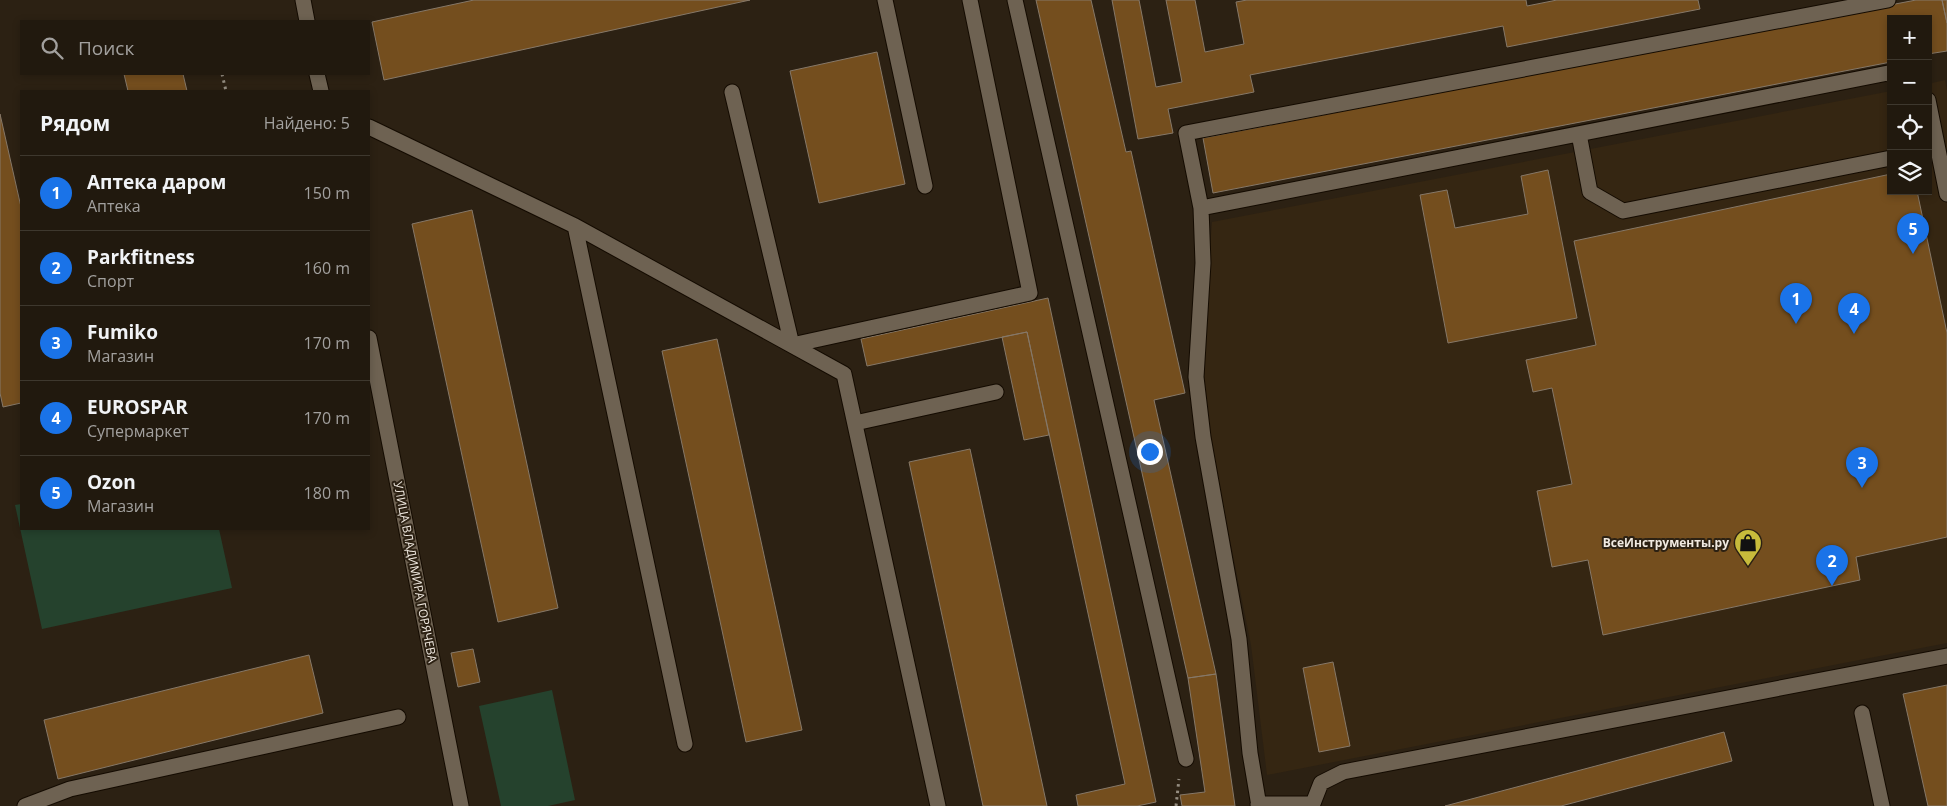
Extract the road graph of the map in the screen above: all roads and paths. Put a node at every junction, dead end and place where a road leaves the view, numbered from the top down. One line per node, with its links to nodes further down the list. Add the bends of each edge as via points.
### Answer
1 (303, 0): 6 (street)
2 (885, 0): 18 (street)
3 (970, 0): 23 (street, via 1030,293)
4 (1015, 0): 30 (street)
5 (1888, 0): 20 (street, via 1186,133)
6 (307, 20)
7 (1887, 74): 15 (street)
8 (222, 75): 10 (path)
9 (317, 75): 11 (street)
10 (226, 90)
11 (321, 90)
12 (732, 92): 23 (street)
13 (1928, 105): 16 (street)
14 (370, 127): 21 (street)
15 (1579, 134): 17 (street, via 1590,192 1622,210); 20 (street)
16 (1933, 150): 19 (street)
17 (1887, 159)
18 (925, 186)
19 (1947, 194)
20 (1201, 208): 31 (street, via 1202,263 1196,377 1203,436 1239,639)
21 (575, 226): 23 (street); 29 (street)
22 (370, 343): 34 (street, УЛИЦА ВЛАДИМИРА ГОРЯЧЕВА)
23 (792, 345): 25 (street, via 844,374)
24 (996, 392): 25 (street)
25 (855, 423): 35 (street)
26 (1947, 656): 32 (street, via 1344,772 1321,783)
27 (1862, 713): 36 (street)
28 (398, 717): 33 (street, via 70,789)
29 (685, 744)
30 (1186, 758)
31 (1258, 805): 32 (street)
32 (1312, 805)
33 (25, 806)
34 (460, 806)
35 (938, 806)
36 (1882, 806)

